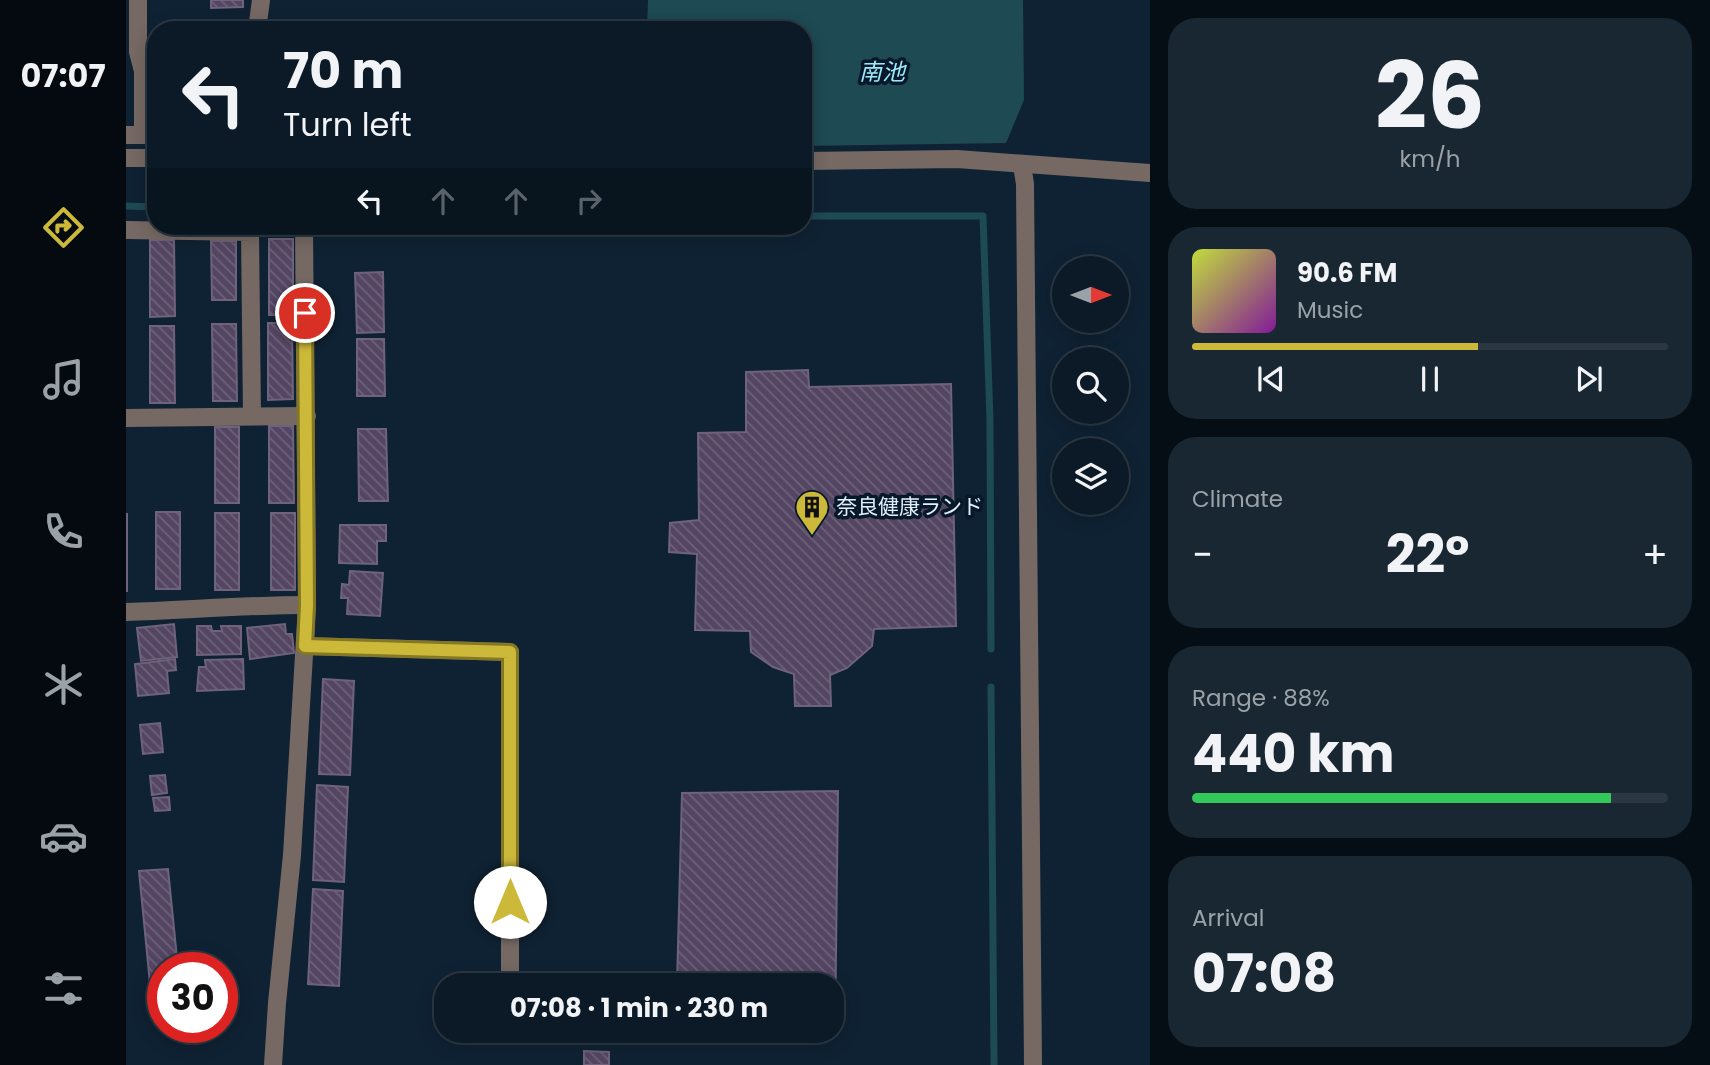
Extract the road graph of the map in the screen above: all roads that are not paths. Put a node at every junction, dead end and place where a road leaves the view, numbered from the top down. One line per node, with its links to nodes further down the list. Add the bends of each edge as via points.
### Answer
1 (138, 0): 4 (street)
2 (261, 0): 3 (street)
3 (258, 21)
4 (141, 61): 5 (street)
5 (142, 135)
6 (126, 158): 7 (street)
7 (147, 158)
8 (812, 161): 9 (street, via 957,159)
9 (1022, 165): 10 (street); 23 (street)
10 (1150, 173)
11 (126, 230): 12 (street)
12 (147, 230)
13 (250, 235): 15 (street)
14 (304, 235): 16 (street)
15 (252, 416): 16 (street); 17 (street)
16 (307, 416): 18 (street)
17 (126, 418)
18 (307, 605): 19 (street); 20 (street)
19 (126, 612)
20 (305, 646): 21 (street, via 510,652); 22 (street)
21 (510, 973)
22 (273, 1065)
23 (1032, 1065)

